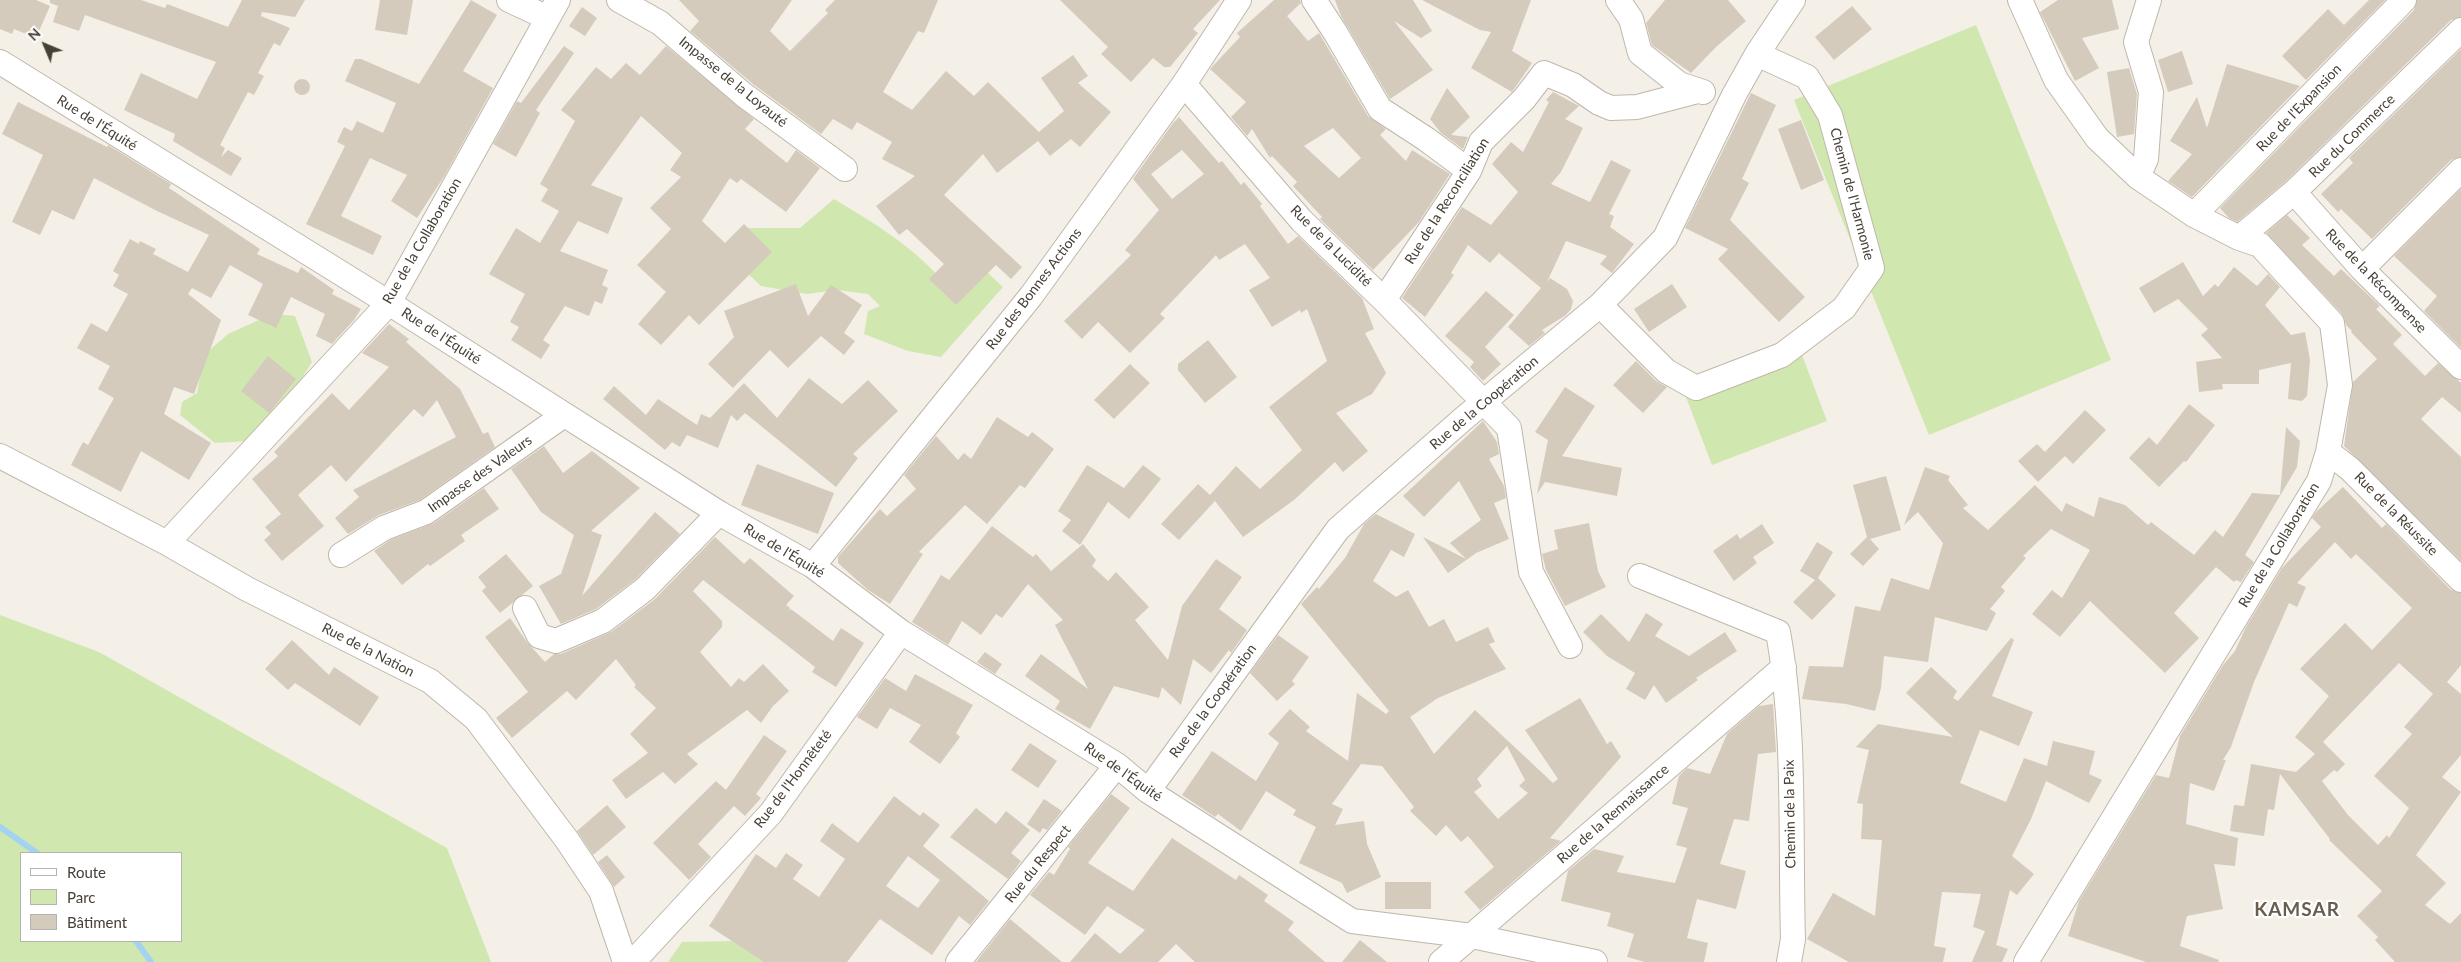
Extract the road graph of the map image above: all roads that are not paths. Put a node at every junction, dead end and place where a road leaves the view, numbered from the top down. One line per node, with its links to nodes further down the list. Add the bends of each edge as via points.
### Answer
1 (509, 0): 10 (street)
2 (619, 0): 17 (street, Impasse de la Loyauté, via 660,23 744,95)
3 (1240, 0): 14 (street, Rue des Bonnes Actions)
4 (1314, 0): 19 (street, via 1380,109)
5 (1618, 0): 15 (street, via 1631,19 1640,53 1679,84)
6 (1793, 0): 12 (street, Rue de la Coopération)
7 (2020, 0): 20 (street, Rue de la Collaboration, via 2056,80 2097,138)
8 (2149, 0): 20 (street, via 2136,42 2152,92 2146,160)
9 (2404, 0): 22 (street, Rue de l'Expansion)
10 (553, 9): 26 (street, Rue de la Collaboration)
11 (2461, 30): 21 (street, Rue du Commerce)
12 (1756, 54): 16 (street, Rue de la Coopération); 27 (street, Chemin de l'Harmonie, via 1807,76 1830,115 1872,268 1844,308 1782,355 1696,388 1666,372)
13 (0, 62): 26 (street, Rue de l'Équité)
14 (1184, 84): 25 (street, Rue de la Lucidité, via 1302,221); 36 (street, Rue des Bonnes Actions, via 1031,296)
15 (1698, 91): 16 (street); 19 (street, Rue de la Reconciliation, via 1637,107 1611,108 1573,85 1544,73 1524,99 1481,142)
16 (1734, 95): 27 (street, Rue de la Coopération, via 1665,238)
17 (845, 169)
18 (2461, 170): 24 (street)
19 (1469, 171): 25 (street, Rue de la Reconciliation)
20 (2138, 177): 22 (street, Rue de la Collaboration)
21 (2294, 192): 23 (street, Rue du Commerce); 24 (street, Rue de la Récompense)
22 (2194, 215): 23 (street, Rue de la Collaboration)
23 (2239, 238): 31 (street, Rue de la Collaboration, via 2260,245 2332,323 2340,385)
24 (2362, 269): 28 (street, Rue de la Récompense)
25 (1384, 300): 29 (street, Rue de la Lucidité)
26 (389, 302): 30 (street, Rue de l'Équité); 34 (street, Rue de la Collaboration)
27 (1600, 305): 29 (street, Rue de la Coopération)
28 (2461, 367)
29 (1484, 401): 41 (street, Rue de la Lucidité, via 1510,428 1531,572); 44 (street, Rue de la Coopération, via 1338,529)
30 (564, 415): 33 (street, Rue de l'Équité); 35 (street, Impasse des Valeurs, via 426,512 384,528)
31 (2328, 452): 38 (street, Rue de la Réussite, via 2350,469); 52 (street, Rue de la Collaboration, via 2319,481)
32 (0, 456): 34 (street, Rue de la Nation)
33 (719, 513): 36 (street, Rue de l'Équité); 39 (street, via 645,589 603,621 556,641 539,636)
34 (167, 543): 46 (street, Rue de la Nation, via 246,589 430,681 476,719 601,891)
35 (341, 555)
36 (813, 566): 40 (street, Rue de l'Équité)
37 (1640, 576): 42 (street, Chemin de la Paix, via 1778,632)
38 (2461, 580)
39 (525, 608)
40 (901, 632): 43 (street, Rue de l'Équité); 47 (street, Rue de l'Honnêteté, via 771,813)
41 (1570, 646)
42 (1784, 667): 45 (street, Rue de la Rennaissance); 51 (street, Chemin de la Paix, via 1793,939)
43 (1117, 765): 44 (street, Rue de l'Équité); 48 (street, Rue du Respect)
44 (1148, 791): 45 (street, Rue de l'Équité, via 1352,921)
45 (1472, 936): 49 (street, Rue de la Rennaissance); 50 (street, Rue de l'Équité)
46 (625, 962)
47 (633, 962)
48 (958, 962)
49 (1441, 962)
50 (1595, 962)
51 (1789, 962)
52 (2026, 962)

